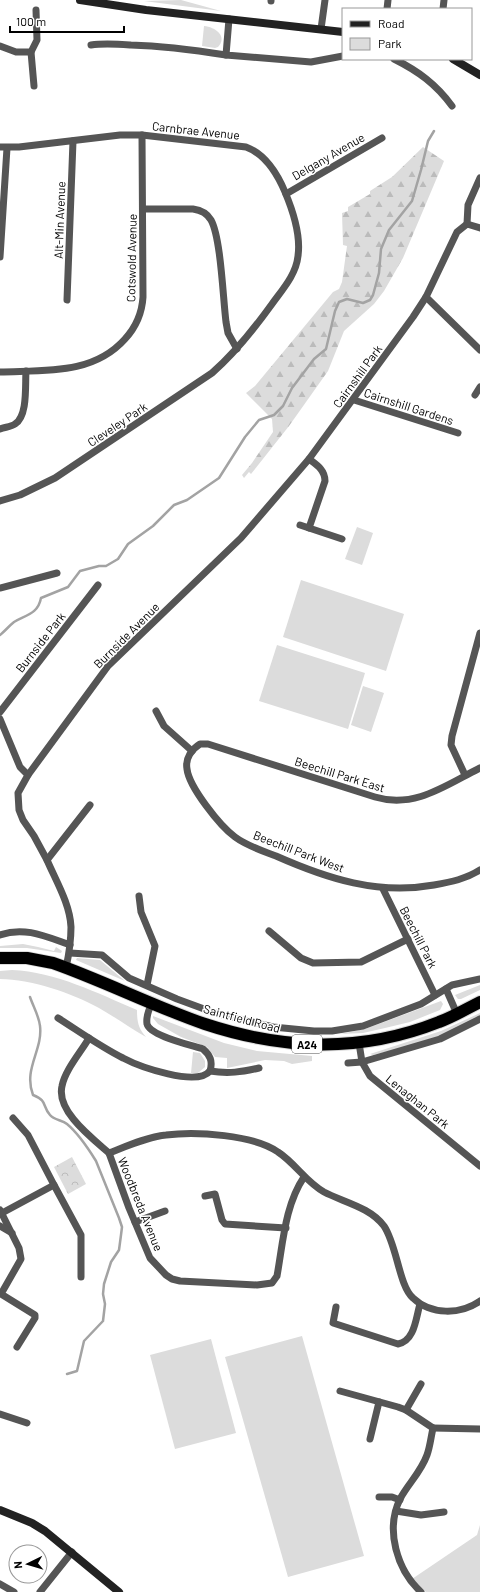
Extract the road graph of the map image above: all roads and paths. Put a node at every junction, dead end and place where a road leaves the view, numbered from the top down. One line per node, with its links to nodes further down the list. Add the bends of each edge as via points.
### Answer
1 (80, 0): 4 (street)
2 (325, 0): 5 (street)
3 (36, 10): 9 (street, via 37,40)
4 (229, 19): 5 (street); 10 (street)
5 (321, 29): 6 (street)
6 (342, 32)
7 (91, 45): 10 (street, via 154,46)
8 (0, 46): 9 (street, via 16,52)
9 (31, 52): 15 (street)
10 (226, 56): 11 (street, via 311,62)
11 (342, 56)
12 (396, 60): 16 (street, via 424,76 440,90)
13 (455, 60): 14 (street)
14 (480, 75)
15 (34, 86)
16 (452, 106)
17 (142, 135): 19 (street, Carnbrae Avenue); 22 (street, Carnbrae Avenue, via 238,145 253,150 266,160); 23 (street, Cotswold Avenue)
18 (382, 138): 22 (street, Delgany Avenue)
19 (73, 140): 20 (street, Carnbrae Avenue); 28 (street, Alt-Min Avenue)
20 (3, 148): 26 (street)
21 (480, 178): 24 (street, via 468,205)
22 (286, 194): 29 (street, Carnbrae Avenue, via 299,247 296,267 286,285)
23 (143, 209): 29 (street, via 200,210 211,220 219,252 228,333); 31 (street, Cotswold Avenue, via 143,305 129,334 115,349 88,364)
24 (467, 224): 25 (street); 27 (street, Cairnshill Park, via 457,232)
25 (480, 228)
26 (0, 257)
27 (426, 298): 30 (street); 35 (street, Cairnshill Park)
28 (67, 300)
29 (237, 349): 39 (street, Cleveley Park, via 209,375 55,478 20,495)
30 (480, 350)
31 (26, 371): 32 (street, Cotswold Avenue); 36 (street, via 21,418 15,424)
32 (0, 372)
33 (480, 387): 34 (street)
34 (475, 395)
35 (354, 400): 37 (street, Cairnshill Gardens); 38 (street, Cairnshill Park)
36 (0, 429)
37 (458, 433)
38 (309, 459): 41 (street, via 323,470 326,481); 43 (street, Cairnshill Park)
39 (0, 501)
40 (300, 525): 41 (street)
41 (309, 528): 42 (street)
42 (342, 539)
43 (238, 541): 53 (street, Burnside Avenue, via 108,666)
44 (58, 573): 46 (street)
45 (98, 585): 49 (street, Burnside Park)
46 (0, 588)
47 (480, 633): 54 (street, via 451,745)
48 (156, 711): 51 (street, via 164,726)
49 (0, 712)
50 (0, 719): 53 (street, via 20,767)
51 (192, 751): 54 (street, Beechill Park East, via 200,744 208,744 394,801 426,795); 58 (street, Beechill Park West, via 187,759 191,780 216,818 236,837 333,879)
52 (480, 768): 54 (street, Beechill Park East)
53 (28, 775): 56 (street, via 18,794 19,810)
54 (465, 775)
55 (90, 805): 56 (street)
56 (47, 860): 63 (street, via 68,913 71,926)
57 (480, 870): 58 (street, Beechill Park West, via 455,881 420,888)
58 (383, 889): 62 (street, Beechill Park)
59 (139, 896): 68 (street, via 141,912 155,946)
60 (269, 931): 62 (street, via 301,958 313,963 361,962)
61 (0, 935): 63 (street, via 24,931)
62 (408, 939): 70 (street, Beechill Park)
63 (70, 945): 64 (street)
64 (70, 953): 66 (street); 68 (street, Saintfield Road, via 102,955 123,974)
65 (0, 958): 66 (highway, Saintfield Road / A24, via 28,958)
66 (66, 968): 72 (highway, Saintfield Road / A24)
67 (480, 979): 69 (street, Saintfield Road, via 459,983)
68 (147, 985): 70 (street, Saintfield Road, via 231,1018 273,1027 314,1031 363,1026 410,1008)
69 (446, 989): 70 (street, Saintfield Road); 73 (street)
70 (435, 995)
71 (480, 1002): 73 (highway, Saintfield Road / A24)
72 (152, 1003): 77 (highway, Saintfield Road / A24, via 204,1023 256,1038 320,1045); 81 (street, via 147,1018 151,1030 208,1053 212,1065)
73 (457, 1014): 77 (highway, Saintfield Road / A24, via 419,1030)
74 (58, 1018): 76 (street)
75 (480, 1019): 78 (street, via 440,1040)
76 (89, 1038): 81 (street, via 132,1062 171,1074 203,1076); 83 (street, via 66,1076 61,1096 69,1114)
77 (359, 1043): 78 (street, Lenaghan Park)
78 (362, 1062): 79 (street); 84 (street, Lenaghan Park, via 374,1081)
79 (348, 1063)
80 (260, 1068): 81 (street, via 224,1073)
81 (210, 1070)
82 (13, 1118): 86 (street, via 28,1135)
83 (109, 1154): 85 (street, via 150,1138 166,1135 225,1135 272,1148); 90 (street, Woodbreda Avenue)
84 (480, 1166)
85 (304, 1177): 92 (street, Woodbreda Avenue, via 294,1194); 96 (street, via 324,1192 359,1207 378,1219 392,1244 408,1293)
86 (54, 1185): 88 (street); 94 (street, via 81,1235)
87 (205, 1196): 92 (street, via 215,1194 222,1220 226,1224)
88 (1, 1211): 93 (street)
89 (165, 1211): 90 (street)
90 (135, 1222): 92 (street, Woodbreda Avenue, via 150,1258 172,1279 257,1285 268,1285 276,1280)
91 (0, 1226): 93 (street)
92 (286, 1228)
93 (13, 1234): 98 (street, via 20,1248 21,1259 1,1294 35,1315)
94 (81, 1277)
95 (480, 1301): 96 (street, via 466,1308 443,1311)
96 (420, 1304): 97 (street, via 411,1334 407,1340 398,1344 333,1322)
97 (336, 1307)
98 (17, 1347)
99 (421, 1384): 102 (street)
100 (340, 1391): 101 (street)
101 (379, 1402): 102 (street); 107 (street)
102 (406, 1410): 105 (street)
103 (0, 1414): 104 (street)
104 (27, 1423)
105 (433, 1428): 106 (street); 109 (street, via 428,1454)
106 (480, 1428)
107 (370, 1439)
108 (379, 1497): 109 (street)
109 (400, 1500): 111 (street)
110 (0, 1510): 113 (street, via 32,1523)
111 (396, 1511): 112 (street, via 421,1515); 118 (street, via 394,1531 397,1552 407,1576)
112 (444, 1512)
113 (72, 1552): 116 (street); 117 (street)
114 (0, 1584): 115 (street)
115 (14, 1592)
116 (40, 1592)
117 (119, 1592)
118 (421, 1592)

